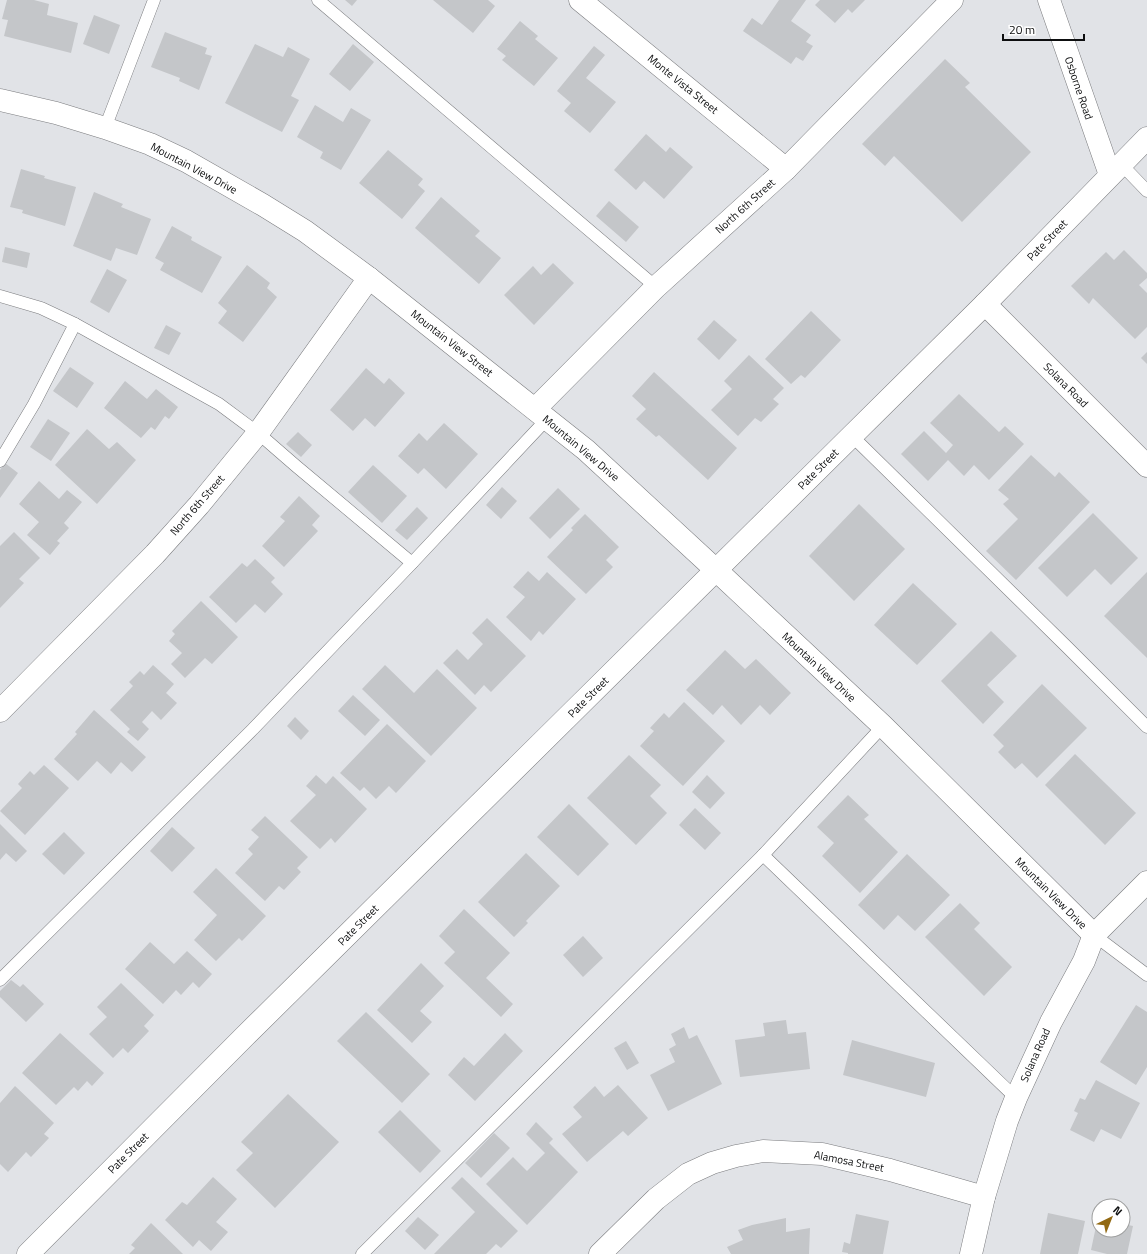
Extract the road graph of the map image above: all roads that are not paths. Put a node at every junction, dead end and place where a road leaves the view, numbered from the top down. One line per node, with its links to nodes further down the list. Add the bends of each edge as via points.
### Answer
1 (154, 0): 7 (lane)
2 (318, 0): 13 (lane)
3 (580, 0): 9 (street, Monte Vista Street)
4 (952, 0): 9 (street, North 6th Street)
5 (1049, 0): 10 (street, Osborne Road)
6 (0, 100): 7 (street, Mountain View Drive)
7 (105, 128): 12 (street, Mountain View Drive, via 150,144 211,175 305,231)
8 (1147, 138): 10 (street, Pate Street)
9 (786, 169): 13 (street, North 6th Street)
10 (1115, 170): 11 (lane); 15 (street, Pate Street)
11 (1147, 191)
12 (369, 278): 17 (street, Mountain View Street); 18 (street, North 6th Street)
13 (656, 287): 17 (street, North 6th Street)
14 (0, 296): 16 (lane, via 41,308)
15 (985, 304): 19 (street, Pate Street); 21 (street, Solana Road)
16 (75, 324): 18 (lane, via 219,404); 20 (lane, via 34,404)
17 (541, 414): 22 (lane); 23 (street, Mountain View Drive, via 586,450)
18 (258, 433): 22 (lane); 24 (street, North 6th Street, via 155,554)
19 (852, 436): 23 (street, Pate Street); 26 (lane)
20 (0, 460)
21 (1147, 466)
22 (412, 563): 31 (lane, via 253,729)
23 (716, 570): 25 (street, Mountain View Drive); 34 (street, Pate Street)
24 (0, 711)
25 (883, 726): 27 (lane); 29 (street, Mountain View Drive)
26 (1147, 727)
27 (763, 855): 32 (lane); 35 (lane)
28 (1147, 882): 29 (street, Solana Road)
29 (1094, 935): 30 (lane); 32 (street, Solana Road, via 1084,961 1051,1022)
30 (1147, 975)
31 (0, 980)
32 (1016, 1098): 33 (street, Solana Road)
33 (984, 1197): 36 (street, Alamosa Street, via 822,1154 763,1151 712,1163 688,1174 656,1199); 37 (street, Solana Road)
34 (28, 1254)
35 (362, 1254)
36 (600, 1254)
37 (971, 1254)

